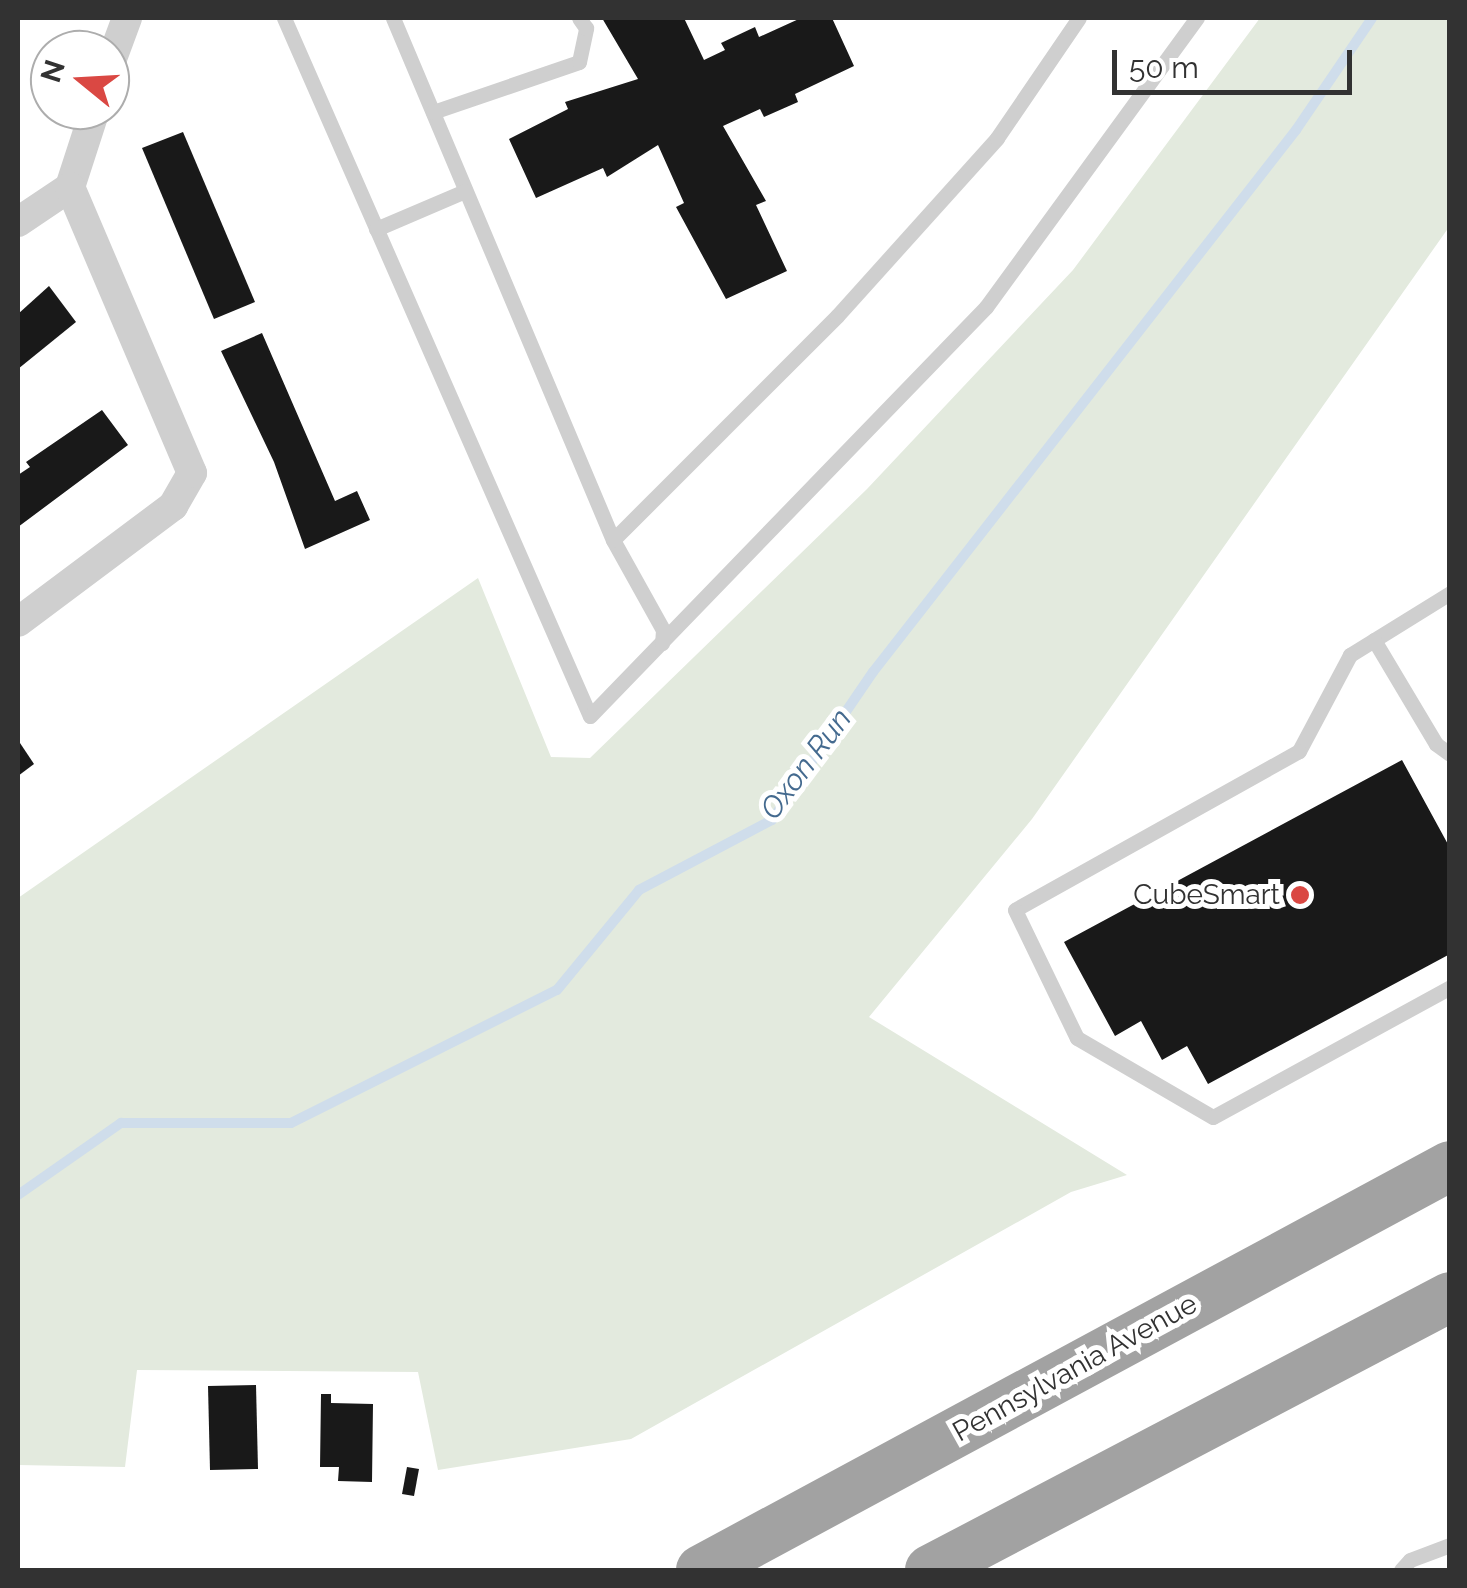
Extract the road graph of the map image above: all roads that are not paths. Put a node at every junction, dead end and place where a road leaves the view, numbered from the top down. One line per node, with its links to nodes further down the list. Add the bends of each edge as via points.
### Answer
1 (284, 18): 11 (lane)
2 (393, 18): 6 (lane)
3 (579, 18): 6 (lane, via 586,28 580,62)
4 (1078, 18): 12 (lane, via 997,138 823,330)
5 (1197, 18): 16 (lane, via 986,307)
6 (433, 112): 9 (lane)
7 (88, 130): 8 (street)
8 (70, 186): 10 (street); 14 (street, via 192,473 173,506)
9 (466, 191): 11 (lane); 12 (lane)
10 (18, 222)
11 (376, 229): 16 (lane, via 590,716)
12 (613, 540): 16 (lane, via 663,630)
13 (1450, 593): 15 (lane)
14 (18, 622)
15 (1374, 640): 17 (lane, via 1436,744); 18 (lane, via 1350,655 1299,751 1016,910 1077,1038 1213,1118)
16 (662, 643)
17 (1450, 754)
18 (1450, 988)
19 (1450, 1166): 22 (highway, Pennsylvania Avenue)
20 (1450, 1296): 23 (highway)
21 (1450, 1545): 24 (lane)
22 (701, 1570)
23 (930, 1570)
24 (1401, 1570)

